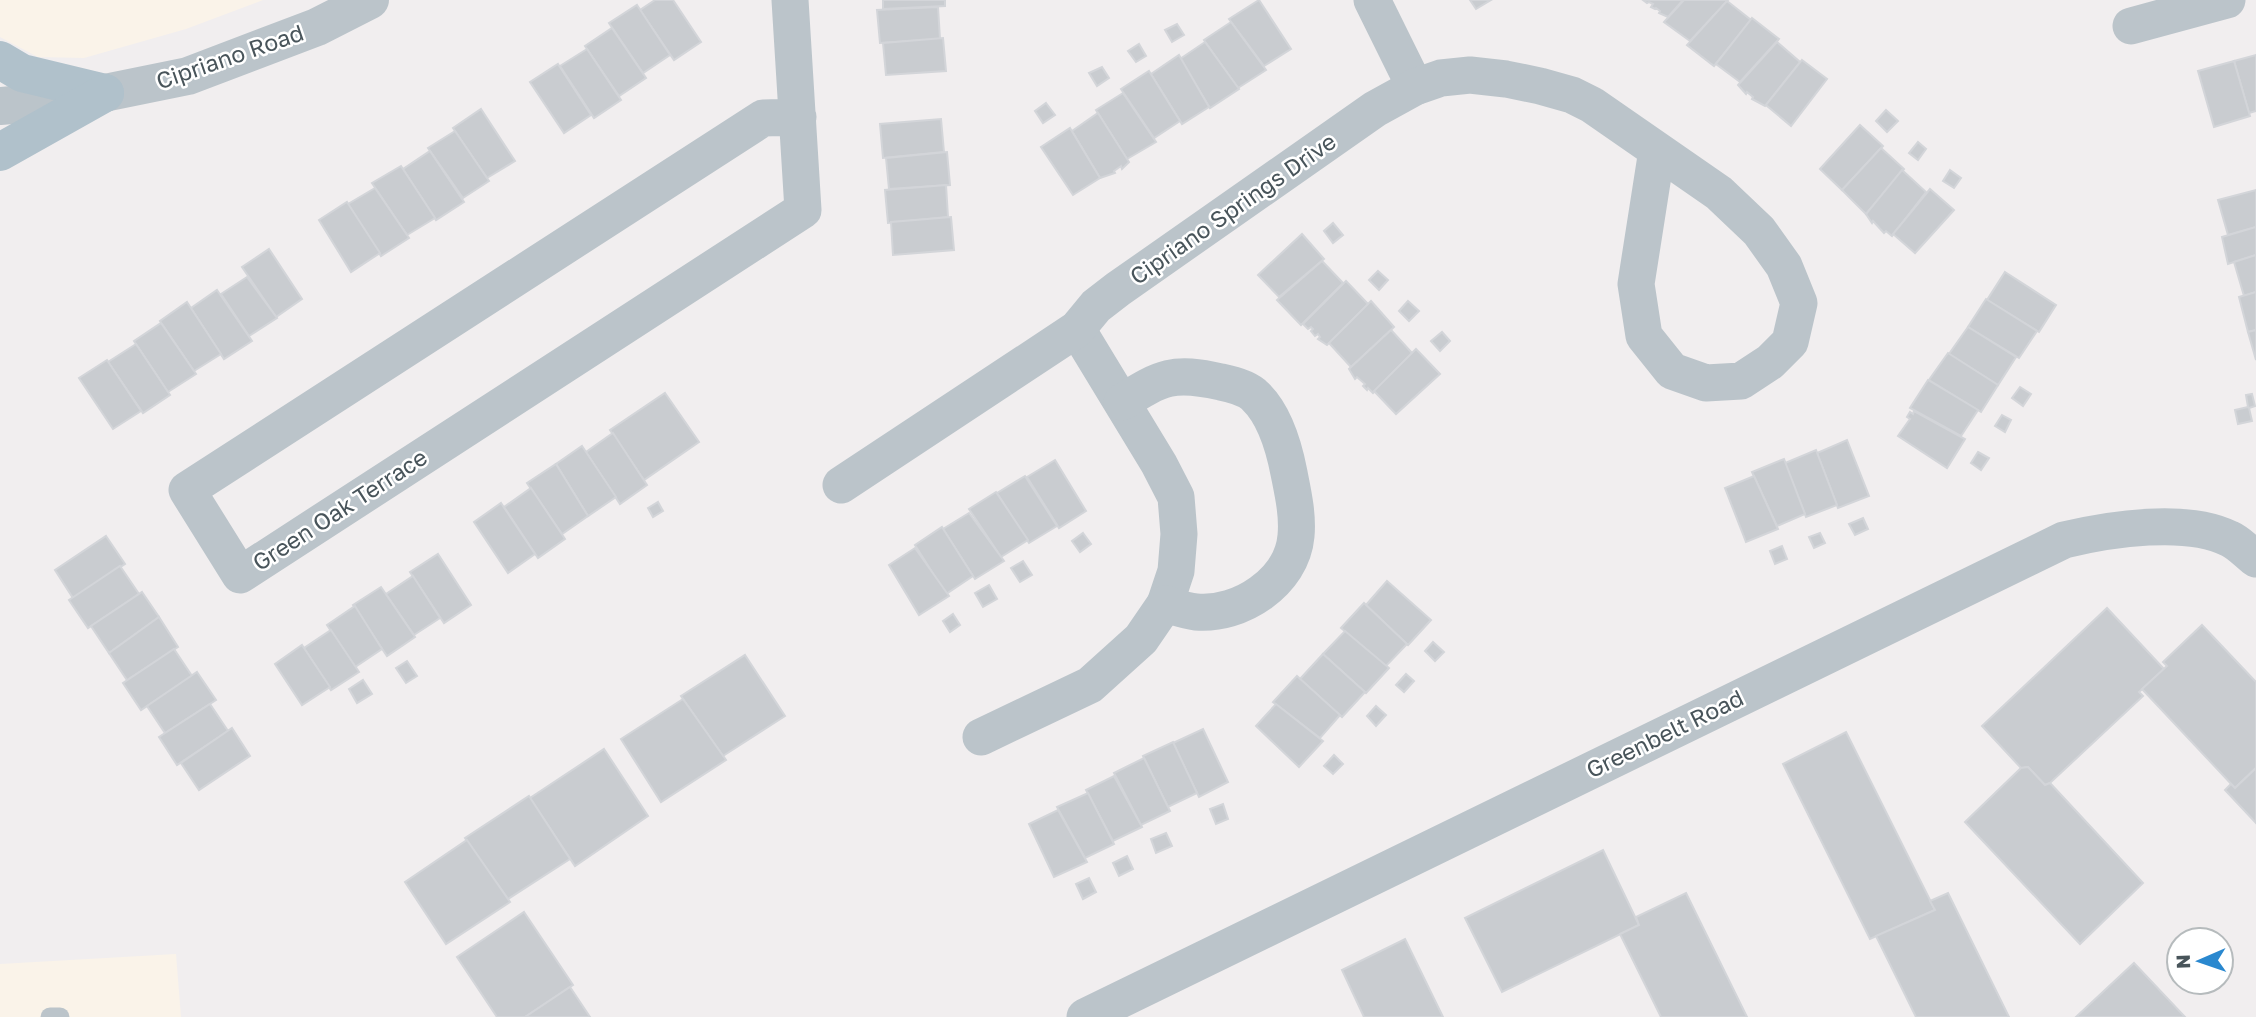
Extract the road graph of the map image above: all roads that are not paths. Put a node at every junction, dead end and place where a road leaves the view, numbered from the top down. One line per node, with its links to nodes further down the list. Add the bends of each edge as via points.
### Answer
1 (370, 0): 8 (street, Cipriano Road, via 317,27 209,69)
2 (790, 0): 10 (street, Green Oak Terrace)
3 (1372, 0): 7 (street)
4 (2227, 0): 5 (street)
5 (2132, 26)
6 (0, 60): 8 (main road, via 22,74)
7 (1415, 87): 11 (street, Cipriano Springs Drive, via 1470,75 1572,95); 13 (street, Cipriano Springs Drive, via 1375,109 1200,230 1096,306)
8 (105, 93): 9 (street, Cipriano Road); 12 (main road)
9 (0, 106)
10 (798, 117): 10 (street, Green Oak Terrace, via 803,210 240,575 187,490 763,118)
11 (1657, 150): 11 (street, Cipriano Springs Drive, via 1636,284 1644,336 1672,371 1706,383 1741,381 1790,342 1799,303 1784,266 1759,231 1719,193)
12 (0, 152)
13 (1077, 329): 14 (street); 15 (street, Cipriano Springs Drive)
14 (1122, 402): 17 (street, via 1176,497 1176,571); 17 (street, via 1154,382 1178,375 1230,383 1254,394 1268,412 1287,462 1296,537 1277,581 1221,611 1196,612)
15 (841, 485)
16 (2256, 559): 21 (street, Greenbelt Road, via 2231,539 2199,530 2151,527 2064,540)
17 (1165, 604): 18 (street, via 1141,639 1090,685)
18 (981, 737)
19 (50, 1017): 20 (lane)
20 (60, 1017)
21 (1085, 1017)

